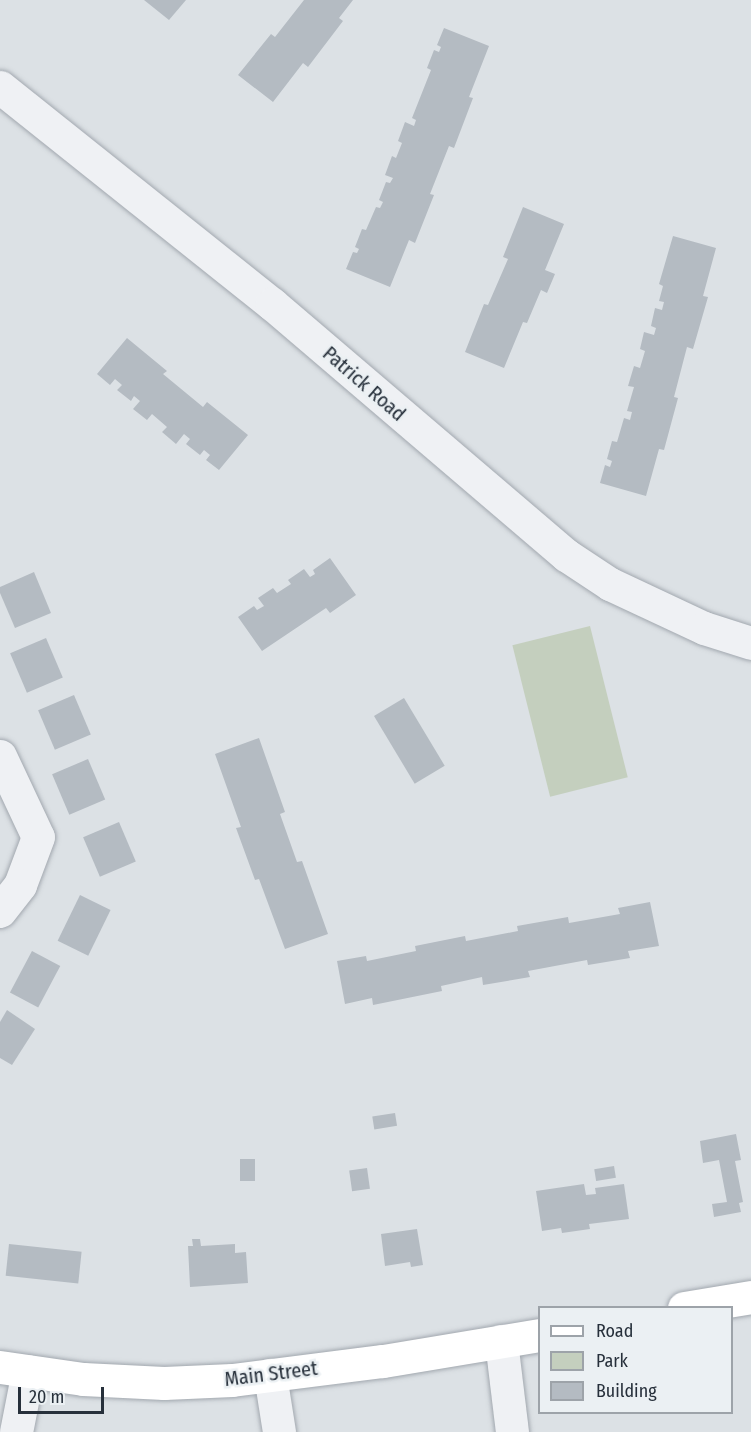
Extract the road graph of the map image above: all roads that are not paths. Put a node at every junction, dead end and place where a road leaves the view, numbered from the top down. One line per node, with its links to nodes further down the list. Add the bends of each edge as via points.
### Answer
1 (0, 87): 2 (street, Patrick Road, via 272,304 566,555 610,584 704,628)
2 (751, 643)
3 (0, 756): 4 (street, via 38,837 20,885)
4 (0, 911)
5 (751, 1297): 6 (main road)
6 (696, 1306)
7 (538, 1335): 8 (main road, Main Street)
8 (501, 1341): 10 (main road, Main Street); 13 (street)
9 (14, 1369): 10 (main road, Main Street, via 83,1379 164,1383); 11 (street)
10 (270, 1375): 12 (street)
11 (16, 1432)
12 (279, 1432)
13 (512, 1432)

